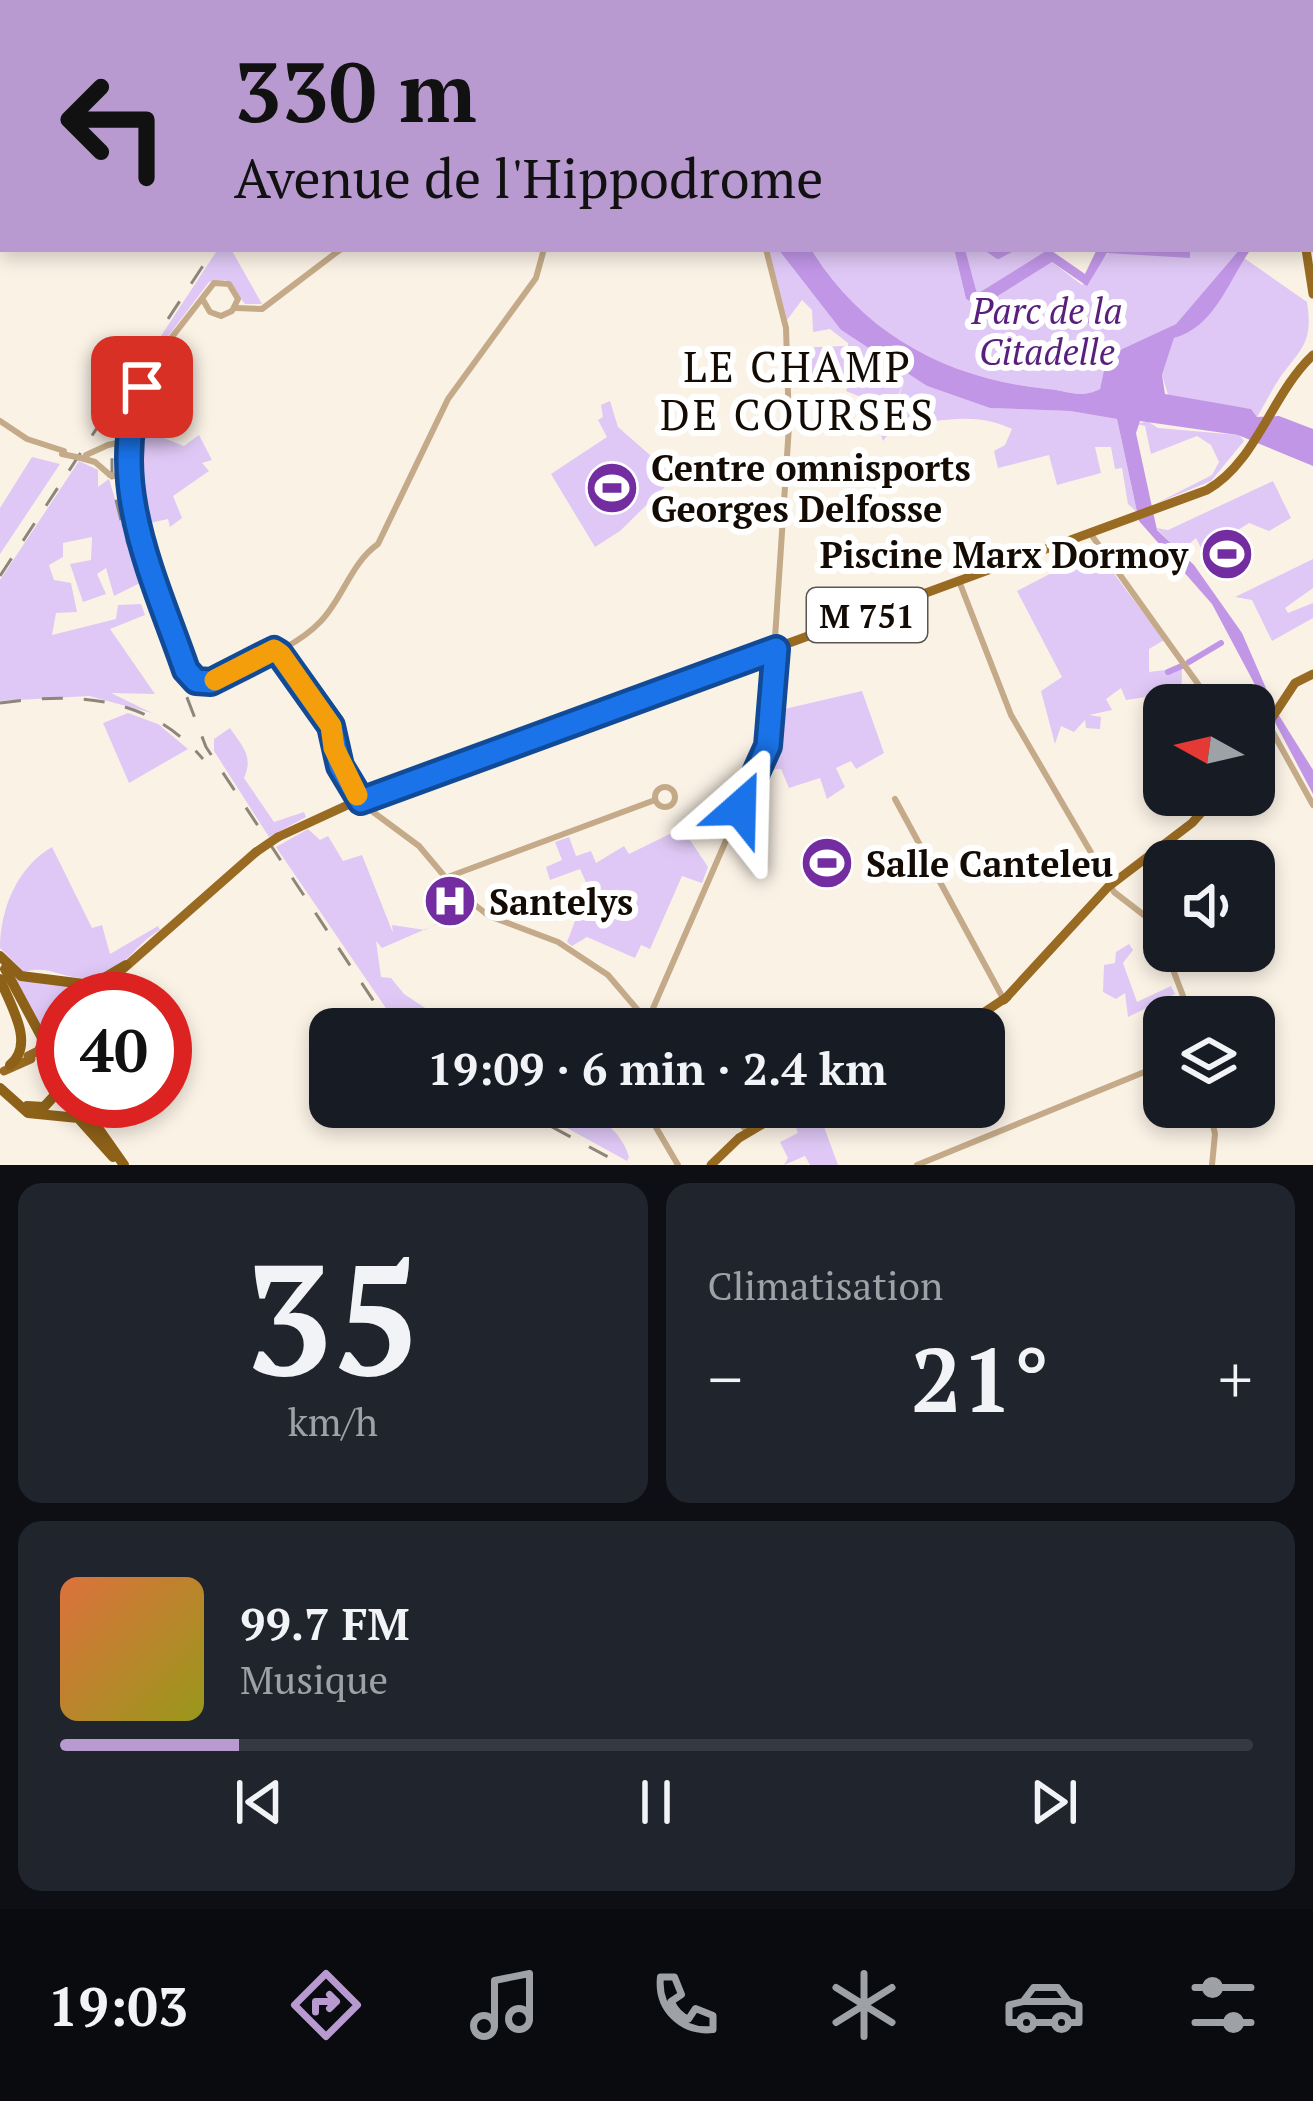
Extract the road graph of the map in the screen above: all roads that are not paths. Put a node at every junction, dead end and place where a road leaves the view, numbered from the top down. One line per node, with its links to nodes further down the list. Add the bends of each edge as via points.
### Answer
1 (336, 252): 7 (street, via 266,306)
2 (543, 252): 23 (street, via 535,280 449,396 380,541 320,622)
3 (767, 252): 24 (street, via 785,326 789,443)
4 (1309, 252): 5 (main road)
5 (1313, 294)
6 (203, 300): 7 (street, via 219,282 231,285); 8 (street); 9 (street)
7 (236, 304): 8 (street, via 221,316)
8 (208, 311): 9 (street)
9 (172, 333): 11 (street)
10 (1313, 351): 21 (main road, M 751, via 1227,476)
11 (134, 410): 13 (street, via 127,436); 15 (street)
12 (0, 424): 16 (street, bridge)
13 (112, 444): 14 (street); 15 (street)
14 (100, 452): 16 (street); 17 (street)
15 (129, 452): 18 (street)
16 (82, 457): 17 (street)
17 (100, 466): 19 (street)
18 (130, 467): 19 (street); 20 (street)
19 (113, 476): 20 (street, via 125,483)
20 (132, 506): 23 (street, via 186,670 205,685)
21 (1090, 533): 22 (main road, M 751); 26 (street)
22 (959, 582): 24 (main road, M 751); 39 (street, via 1007,707)
23 (274, 650): 29 (street, via 303,686)
24 (776, 650): 32 (main road, M 751); 49 (street, via 767,748)
25 (1313, 674): 27 (main road, via 1297,681)
26 (1198, 684)
27 (1275, 715)
28 (1275, 738): 33 (street)
29 (352, 789): 32 (street); 34 (street)
30 (896, 799): 47 (street)
31 (656, 800): 38 (street)
32 (362, 802): 34 (main road, M 751); 36 (main road, M 751); 38 (street, via 419,845)
33 (1313, 805)
34 (347, 806): 36 (main road, M 751)
35 (1198, 816): 39 (main road)
36 (280, 839): 37 (main road, M 751, bridge)
37 (258, 853): 42 (main road, M 751); 44 (main road, M 751)
38 (445, 878): 48 (street, via 491,917 558,942 606,973)
39 (1109, 886): 40 (street); 47 (main road)
40 (1143, 917)
41 (0, 959): 46 (highway); 52 (highway)
42 (126, 965): 43 (highway)
43 (117, 972)
44 (118, 972)
45 (0, 975): 51 (highway); 54 (highway, via 22,1040 21,1054)
46 (36, 980)
47 (1004, 1000): 50 (main road)
48 (631, 1008)
49 (652, 1008)
50 (992, 1008)
51 (36, 1018)
52 (36, 1026)
53 (36, 1054): 54 (main road, bridge)
54 (3, 1070): 57 (highway, via 4,1084)
55 (1143, 1073): 67 (street)
56 (0, 1088): 64 (highway, via 26,1112 78,1118)
57 (36, 1108)
58 (97, 1128): 64 (highway)
59 (658, 1128): 65 (street)
60 (745, 1128): 63 (street)
61 (758, 1128): 63 (main road)
62 (1214, 1128): 68 (street)
63 (749, 1133): 66 (main road)
64 (116, 1158)
65 (680, 1165)
66 (712, 1165)
67 (916, 1165)
68 (1212, 1165)

